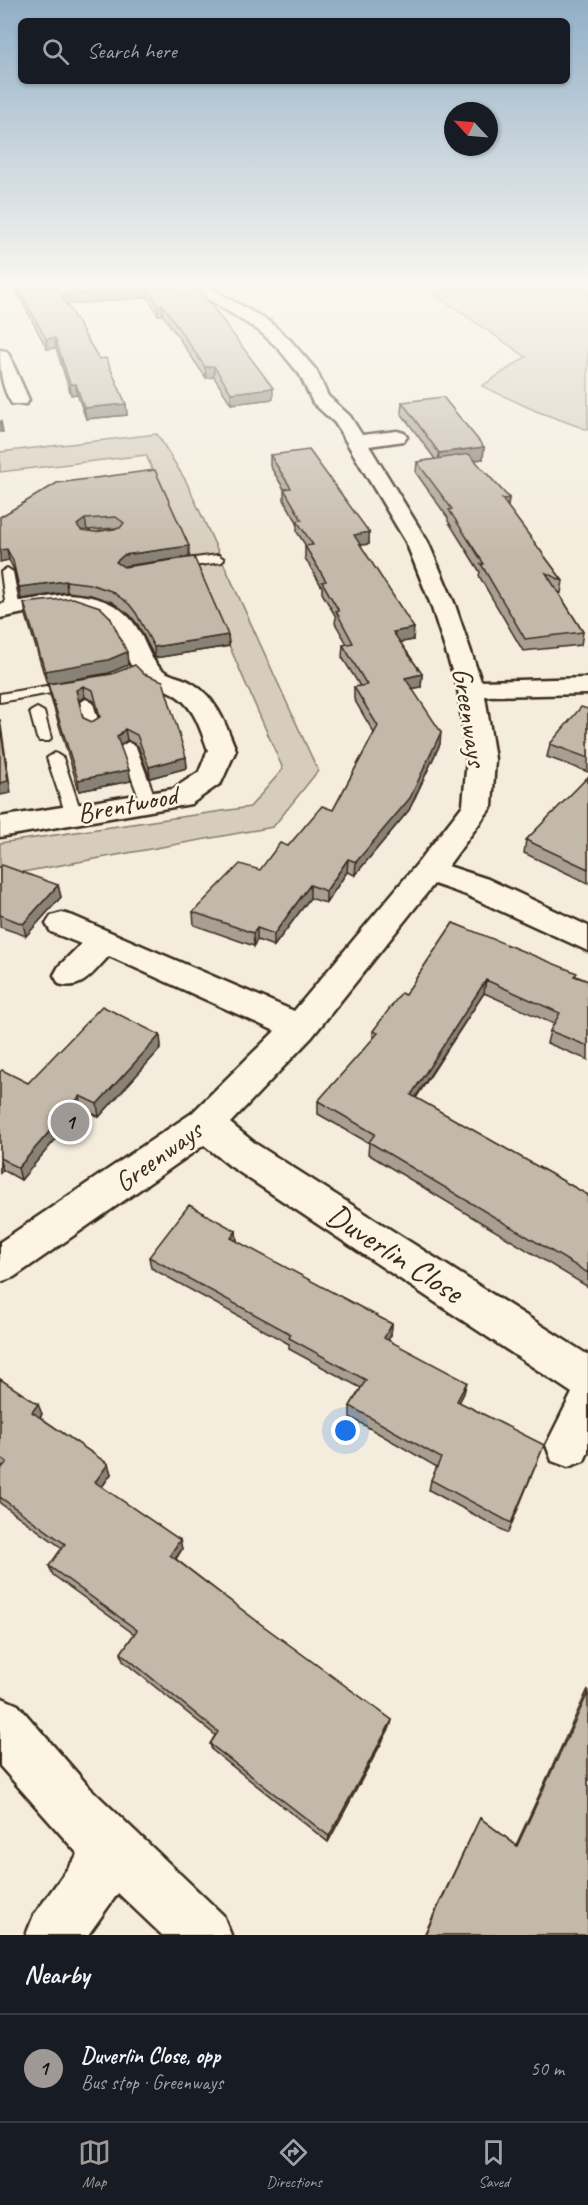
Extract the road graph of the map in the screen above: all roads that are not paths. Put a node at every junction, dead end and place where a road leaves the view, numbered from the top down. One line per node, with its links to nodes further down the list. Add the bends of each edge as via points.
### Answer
1 (310, 376): 5 (street, Greenways, via 320,399 343,420)
2 (6, 379): 3 (street)
3 (19, 400)
4 (398, 437): 5 (street)
5 (356, 442): 12 (street, Greenways, via 417,542)
6 (218, 559): 7 (lane)
7 (159, 567)
8 (7, 572): 9 (lane)
9 (6, 610): 20 (street, Brentwood, via 64,601 104,608 123,625 138,668 181,688 204,704 222,750 211,777 181,797)
10 (588, 686): 12 (street)
11 (55, 687): 14 (lane)
12 (471, 689): 23 (street, Greenways, via 481,759 477,806)
13 (0, 698): 14 (lane)
14 (34, 702): 17 (lane)
15 (86, 703): 16 (lane)
16 (93, 727)
17 (44, 738)
18 (128, 747): 20 (lane)
19 (56, 758): 21 (lane)
20 (149, 803): 21 (street, Brentwood)
21 (74, 815): 22 (street, Brentwood)
22 (0, 828)
23 (428, 871): 25 (street, via 477,887); 28 (street, Greenways)
24 (62, 924): 26 (street)
25 (588, 939)
26 (104, 941): 27 (street); 28 (street)
27 (70, 975)
28 (300, 1028): 29 (street, Greenways)
29 (205, 1124): 30 (street, Greenways); 31 (street, Duverlin Close, via 243,1155)
30 (0, 1264)
31 (588, 1379)
32 (588, 1406): 33 (street)
33 (568, 1445)
34 (0, 1723): 35 (street, via 27,1760)
35 (114, 1851): 36 (street); 37 (street)
36 (54, 1935)
37 (203, 1935)

